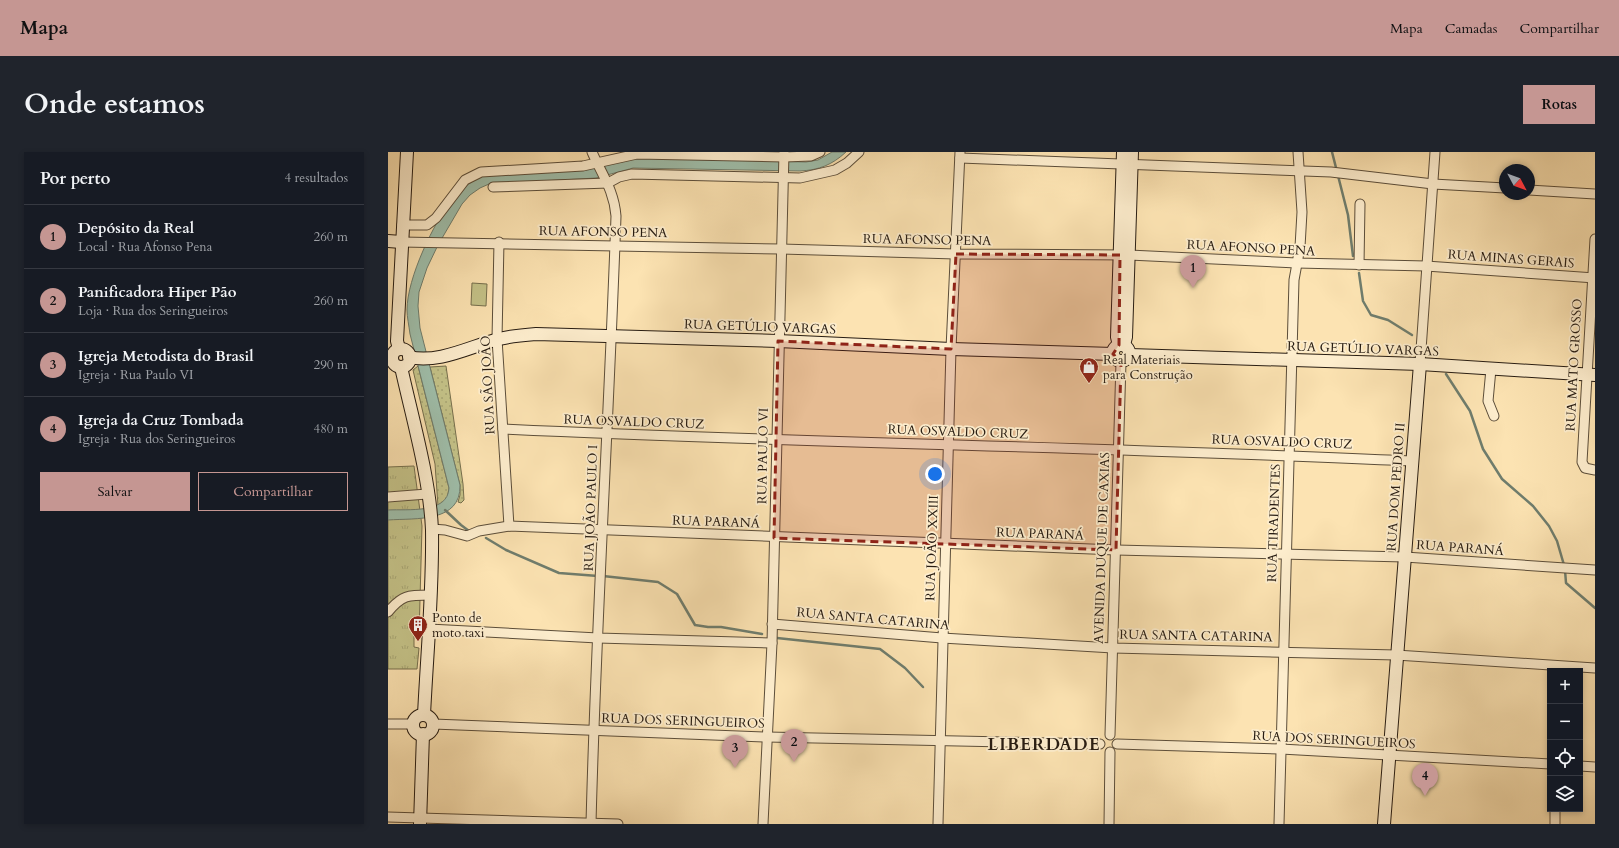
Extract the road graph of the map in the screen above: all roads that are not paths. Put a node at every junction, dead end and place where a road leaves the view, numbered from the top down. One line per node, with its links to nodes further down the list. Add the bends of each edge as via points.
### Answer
1 (407, 152): 19 (street)
2 (592, 152): 11 (street, RUA JOÃO PAULO I)
3 (820, 152): 8 (street, via 811,156)
4 (859, 152): 12 (street, via 835,170 817,175)
5 (1298, 152): 10 (street, RUA TIRADENTES)
6 (1435, 152): 13 (street, RUA DOM PEDRO II)
7 (960, 155): 9 (street); 26 (street, RUA JOÃO XXIII)
8 (784, 157): 11 (street, via 637,154); 12 (street, RUA PAULO VI)
9 (1127, 158): 10 (street); 27 (street, AVENIDA DUQUE DE CAXIAS)
10 (1300, 171): 13 (street, via 1331,172); 28 (street, RUA TIRADENTES, via 1302,212)
11 (602, 172): 12 (street, via 619,177 632,174); 14 (street); 19 (street, via 583,166 481,172 465,180 436,218 427,225); 24 (street, RUA JOÃO PAULO I, via 615,209)
12 (784, 175): 25 (street, RUA PAULO VI)
13 (1433, 184): 15 (street); 30 (street, RUA DOM PEDRO II)
14 (493, 187)
15 (1499, 188)
16 (1535, 190): 17 (street)
17 (1595, 194)
18 (1360, 204): 29 (street)
19 (402, 225): 22 (street)
20 (1595, 239): 31 (street, RUA MATO GROSSO)
21 (388, 241): 22 (street)
22 (401, 242): 23 (street, RUA AFONSO PENA); 37 (street, via 398,341)
23 (499, 242): 24 (street, RUA AFONSO PENA); 33 (street, RUA SÃO JOÃO)
24 (615, 245): 25 (street, RUA AFONSO PENA); 32 (street, RUA JOÃO PAULO I)
25 (781, 249): 26 (street, RUA AFONSO PENA); 34 (street, RUA PAULO VI)
26 (956, 254): 27 (street, RUA AFONSO PENA); 35 (street, RUA JOÃO XXIII)
27 (1124, 255): 28 (street, RUA AFONSO PENA); 36 (street, AVENIDA DUQUE DE CAXIAS, via 1126,337)
28 (1297, 263): 29 (street, RUA AFONSO PENA); 39 (street, RUA TIRADENTES, via 1294,280)
29 (1358, 265): 30 (street, RUA AFONSO PENA)
30 (1426, 266): 31 (street, RUA MINAS GERAIS); 40 (street, RUA DOM PEDRO II)
31 (1594, 278): 43 (street, RUA MATO GROSSO)
32 (610, 336): 33 (street, RUA GETÚLIO VARGAS, via 536,334); 34 (street, RUA GETÚLIO VARGAS); 46 (street, RUA JOÃO PAULO I)
33 (497, 339): 38 (street, RUA GETÚLIO VARGAS, via 461,352 429,358); 45 (street, RUA SÃO JOÃO)
34 (778, 341): 35 (street, RUA GETÚLIO VARGAS); 47 (street, RUA PAULO VI)
35 (951, 349): 36 (street, RUA GETÚLIO VARGAS); 48 (street, RUA JOÃO XXIII)
36 (1121, 352): 39 (street, RUA GETÚLIO VARGAS); 49 (street, AVENIDA DUQUE DE CAXIAS)
37 (393, 355): 38 (street, via 405,350); 41 (street, via 396,365)
38 (412, 358): 41 (street)
39 (1292, 361): 40 (street, RUA GETÚLIO VARGAS); 50 (street, RUA TIRADENTES)
40 (1420, 364): 42 (street, RUA GETÚLIO VARGAS); 51 (street, RUA DOM PEDRO II)
41 (401, 366): 53 (street)
42 (1491, 369): 43 (street, RUA GETÚLIO VARGAS); 44 (street, via 1488,401)
43 (1590, 375): 52 (street, RUA MATO GROSSO, via 1582,462 1585,468)
44 (1494, 416)
45 (503, 429): 46 (street, RUA OSVALDO CRUZ); 56 (street, RUA SÃO JOÃO)
46 (607, 434): 47 (street, RUA OSVALDO CRUZ); 57 (street, RUA JOÃO PAULO I)
47 (776, 441): 48 (street, RUA OSVALDO CRUZ); 58 (street, RUA PAULO VI)
48 (948, 445): 49 (street, RUA OSVALDO CRUZ); 59 (street, RUA JOÃO XXIII)
49 (1119, 450): 50 (street, RUA OSVALDO CRUZ); 60 (street, AVENIDA DUQUE DE CAXIAS)
50 (1289, 455): 51 (street, RUA OSVALDO CRUZ); 61 (street, RUA TIRADENTES)
51 (1411, 460): 62 (street, RUA DOM PEDRO II)
52 (1595, 470)
53 (427, 494): 54 (street); 55 (street)
54 (388, 497)
55 (430, 517): 56 (street, RUA PARANÁ, via 445,530 467,536 479,531); 64 (street)
56 (510, 526): 57 (street, RUA PARANÁ)
57 (604, 531): 58 (street, RUA PARANÁ); 68 (street, RUA JOÃO PAULO I)
58 (774, 538): 59 (street, RUA PARANÁ); 66 (street, RUA PAULO VI)
59 (945, 543): 60 (street, RUA PARANÁ); 69 (street, RUA JOÃO XXIII)
60 (1116, 550): 61 (street, RUA PARANÁ); 71 (street, AVENIDA DUQUE DE CAXIAS)
61 (1286, 553): 62 (street, RUA PARANÁ); 72 (street, RUA TIRADENTES)
62 (1405, 557): 63 (street, RUA PARANÁ); 73 (street, RUA DOM PEDRO II)
63 (1595, 570)
64 (430, 595): 65 (street, via 406,595); 67 (street)
65 (388, 612)
66 (772, 624): 69 (street, RUA SANTA CATARINA); 70 (street, RUA PAULO VI)
67 (429, 629): 68 (street); 77 (street)
68 (598, 638): 70 (street); 81 (street, RUA JOÃO PAULO I)
69 (942, 638): 71 (street, RUA SANTA CATARINA); 85 (street, RUA JOÃO XXIII)
70 (772, 642): 84 (street, RUA PAULO VI)
71 (1113, 648): 72 (street, RUA SANTA CATARINA); 83 (street, AVENIDA DUQUE DE CAXIAS)
72 (1284, 651): 73 (street, RUA SANTA CATARINA); 88 (street, RUA TIRADENTES)
73 (1396, 655): 74 (street, RUA SANTA CATARINA); 90 (street, RUA DOM PEDRO II)
74 (1563, 668)
75 (1583, 668): 76 (street, RUA SANTA CATARINA)
76 (1595, 668)
77 (424, 715): 79 (street, via 418,716); 80 (street, via 429,717)
78 (388, 724): 79 (street)
79 (413, 724): 82 (street, via 417,732)
80 (433, 724): 81 (street, RUA DOS SERINGUEIROS); 82 (street, via 429,733)
81 (593, 730): 84 (street, RUA DOS SERINGUEIROS); 97 (street, RUA JOÃO PAULO I)
82 (422, 734): 96 (street)
83 (1110, 734): 86 (street, via 1104,736); 87 (street, via 1116,738)
84 (767, 737): 85 (street, RUA DOS SERINGUEIROS); 99 (street, RUA PAULO VI)
85 (941, 741): 86 (street, RUA DOS SERINGUEIROS); 100 (street, RUA JOÃO XXIII)
86 (1100, 744): 89 (street, via 1103,750)
87 (1117, 744): 88 (street, RUA DOS SERINGUEIROS); 89 (street, via 1115,750)
88 (1281, 749): 90 (street, RUA DOS SERINGUEIROS); 102 (street, RUA TIRADENTES)
89 (1110, 752): 101 (street)
90 (1388, 755): 91 (street, RUA DOS SERINGUEIROS); 103 (street, RUA DOM PEDRO II)
91 (1547, 764)
92 (1583, 766): 93 (street)
93 (1595, 767)
94 (1556, 812): 104 (street)
95 (388, 817): 96 (street)
96 (420, 821): 97 (street)
97 (590, 824): 98 (street)
98 (618, 824)
99 (763, 824)
100 (938, 824)
101 (1109, 824)
102 (1278, 824)
103 (1384, 824)
104 (1555, 824)

